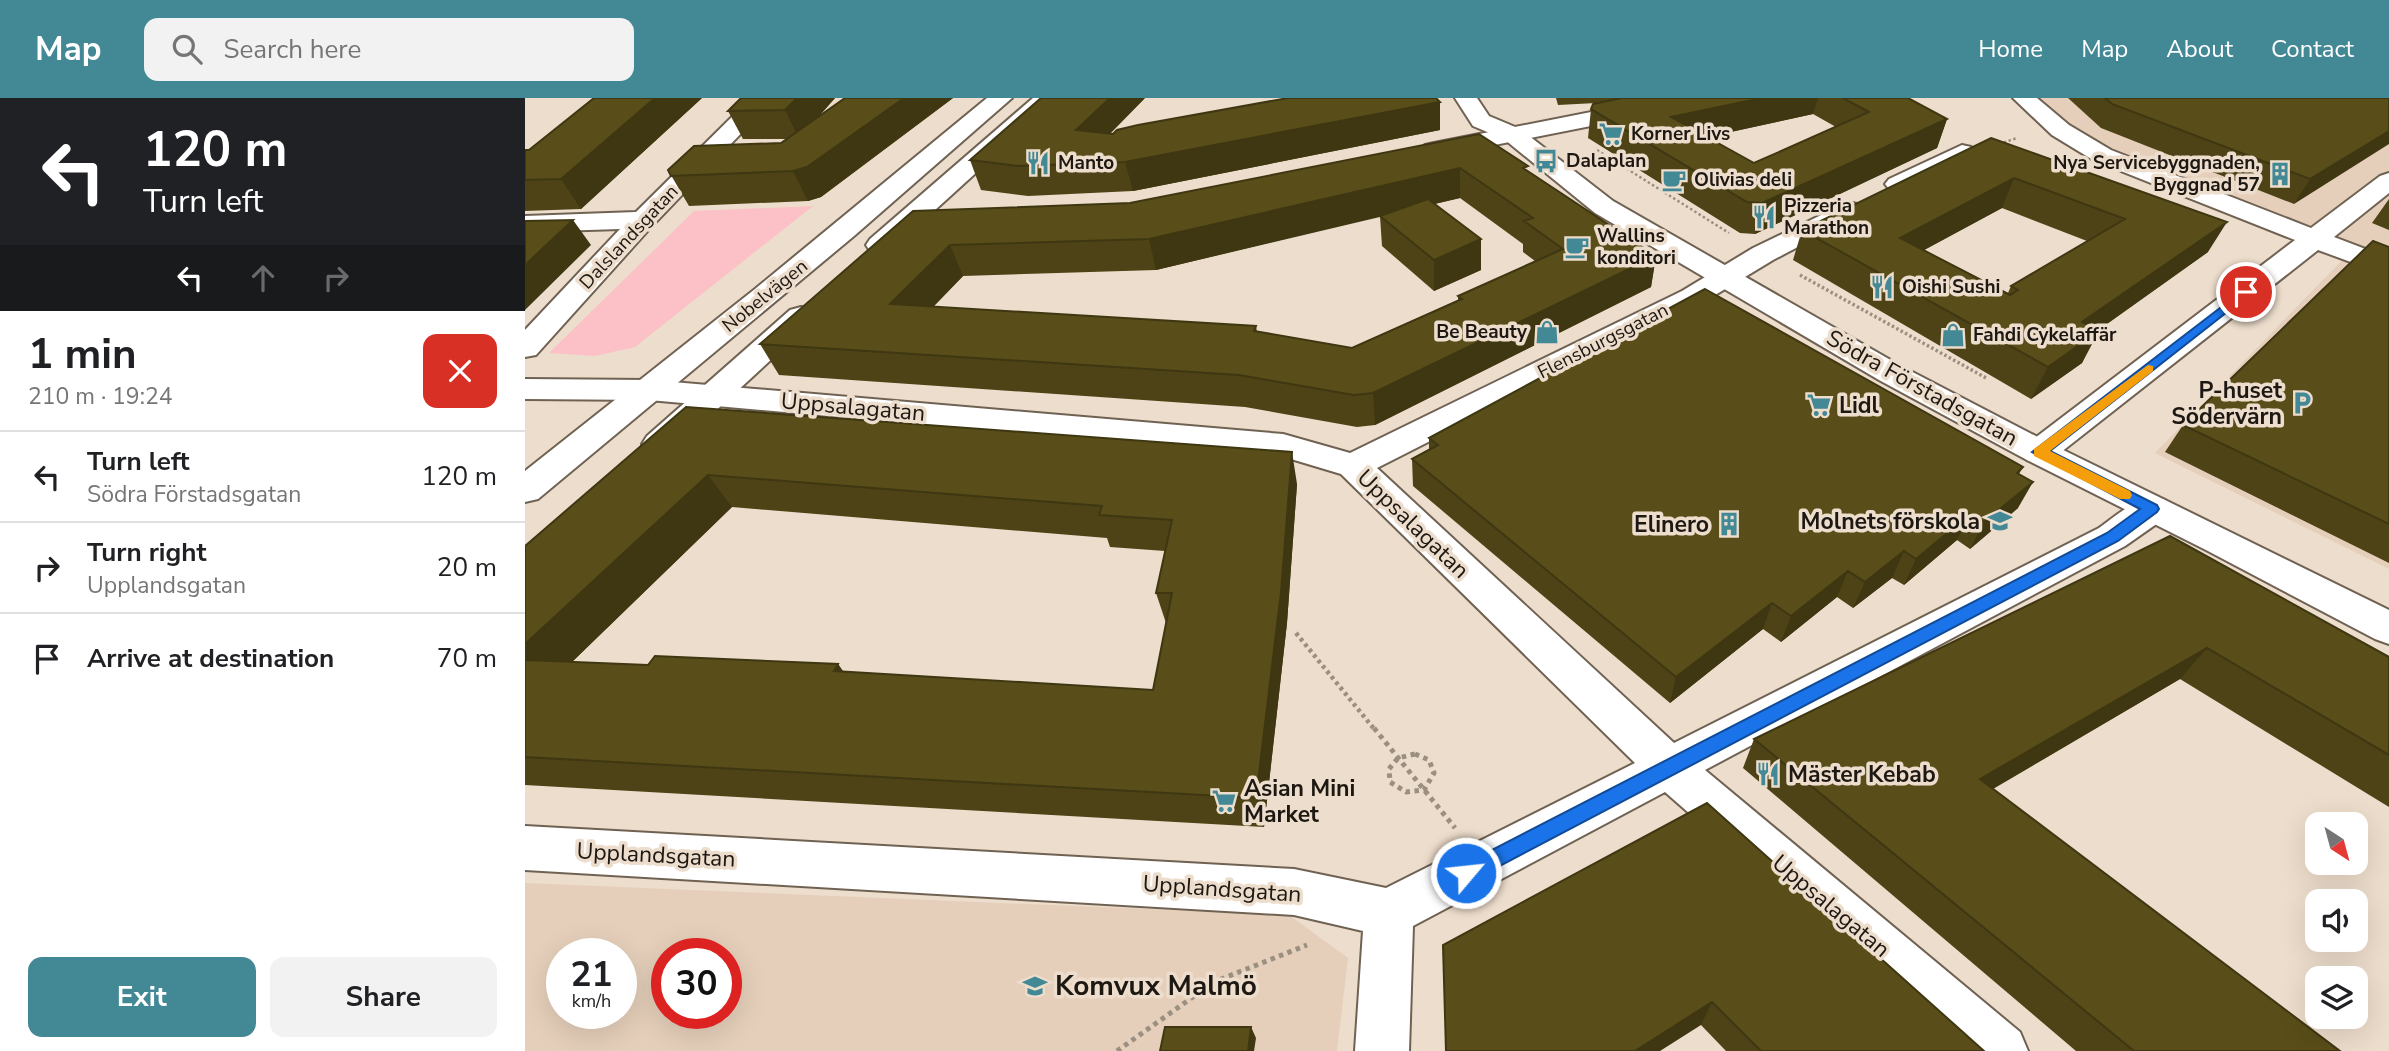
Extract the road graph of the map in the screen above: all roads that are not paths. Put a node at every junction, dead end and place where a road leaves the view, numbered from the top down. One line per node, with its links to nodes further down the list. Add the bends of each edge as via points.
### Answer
1 (764, 98): 11 (street, Dalslandsgatan)
2 (1001, 98): 22 (street, Nobelvägen)
3 (1047, 98): 13 (street)
4 (1465, 98): 7 (street, Södra Förstadsgatan, via 1481,121)
5 (1697, 98): 7 (street, via 1559,125)
6 (2024, 98): 15 (street, via 2074,141)
7 (1512, 124): 9 (street); 18 (street, Södra Förstadsgatan, via 1578,189)
8 (1950, 145): 18 (street, Flensburgsgatan)
9 (1415, 154)
10 (2389, 181): 15 (street)
11 (643, 220): 14 (street); 20 (street, Dalslandsgatan)
12 (940, 220): 13 (street)
13 (907, 221): 16 (street)
14 (525, 224)
15 (2312, 240): 17 (street); 24 (street)
16 (856, 267)
17 (2389, 268)
18 (1726, 276): 24 (street, Södra Förstadsgatan, via 1891,373); 25 (street, Flensburgsgatan)
19 (825, 294): 23 (street, Nobelvägen)
20 (525, 348)
21 (525, 389): 22 (street, Uppsalagatan)
22 (649, 390): 23 (street, Uppsalagatan); 27 (street, Nobelvägen)
23 (713, 395): 25 (street, Uppsalagatan, via 1283,445); 26 (street, Nobelvägen)
24 (2039, 452): 28 (street, Södra Förstadsgatan)
25 (1353, 466): 30 (street, Uppsalagatan)
26 (633, 467)
27 (525, 490)
28 (2152, 509): 29 (street, Södra Förstadsgatan); 30 (street, via 2112,537)
29 (2389, 628)
30 (1671, 769): 32 (street); 34 (street, Uppsalagatan)
31 (525, 848): 32 (street, Upplandsgatan, via 1294,891)
32 (1389, 913): 33 (street)
33 (1381, 1051)
34 (2001, 1051)

